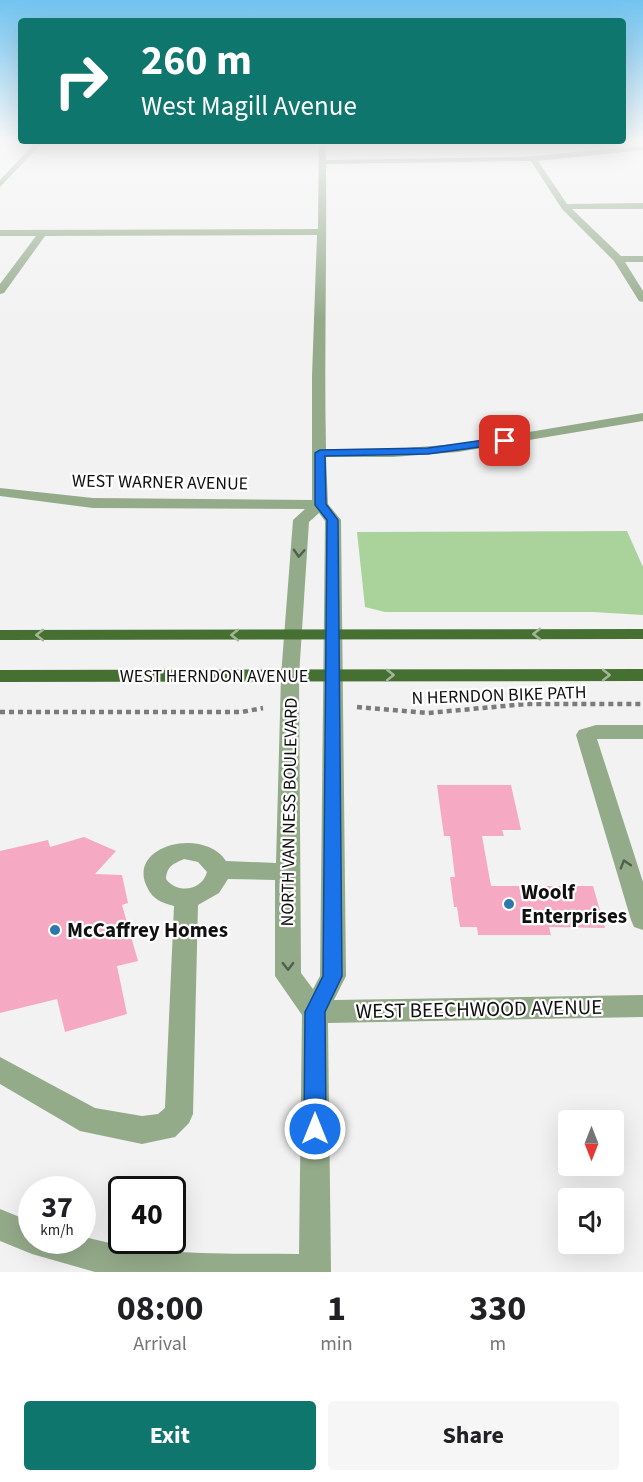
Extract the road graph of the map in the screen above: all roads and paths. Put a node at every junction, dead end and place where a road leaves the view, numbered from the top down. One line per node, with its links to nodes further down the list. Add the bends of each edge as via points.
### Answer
1 (320, 200): 5 (street)
2 (561, 200): 4 (street)
3 (643, 206): 4 (street)
4 (565, 207): 8 (street)
5 (320, 232): 7 (street); 13 (street)
6 (0, 233): 7 (street)
7 (42, 233): 10 (street)
8 (618, 259): 9 (street); 11 (street)
9 (643, 259)
10 (0, 291)
11 (643, 299)
12 (643, 417): 13 (street, via 458,448)
13 (320, 453): 15 (street)
14 (0, 492): 15 (street, WEST WARNER AVENUE, via 93,503)
15 (320, 505): 16 (street, via 333,520); 19 (street, NORTH VAN NESS BOULEVARD, one-way to 19, via 301,520)
16 (333, 634): 17 (main road, one-way to 16); 19 (main road); 23 (street)
17 (643, 634)
18 (0, 635): 19 (main road, one-way to 18)
19 (294, 635): 22 (street, NORTH VAN NESS BOULEVARD)
20 (643, 675): 23 (main road, WEST HERNDON AVENUE, one-way to 20)
21 (0, 676): 22 (main road, WEST HERNDON AVENUE)
22 (290, 676): 23 (main road, WEST HERNDON AVENUE); 30 (street, NORTH VAN NESS BOULEVARD)
23 (331, 676): 34 (street, via 333,976)
24 (643, 704): 25 (path, N HERNDON BIKE PATH, via 526,704 428,712)
25 (357, 706)
26 (263, 708): 27 (path, via 242,712)
27 (0, 712)
28 (643, 732): 32 (street, one-way to 28, via 586,735)
29 (218, 870): 30 (street); 31 (street, via 212,886); 31 (street, via 203,852 182,850 162,858 153,873 157,889)
30 (286, 872): 34 (street, NORTH VAN NESS BOULEVARD, one-way to 34, via 288,976)
31 (186, 899): 35 (street, via 179,1114 165,1127 142,1130 90,1122)
32 (643, 920)
33 (643, 1006): 34 (street, WEST BEECHWOOD AVENUE)
34 (315, 1012): 39 (street)
35 (0, 1069)
36 (0, 1225): 37 (street)
37 (18, 1232)
38 (88, 1254): 39 (street, via 192,1269)
39 (315, 1271)

